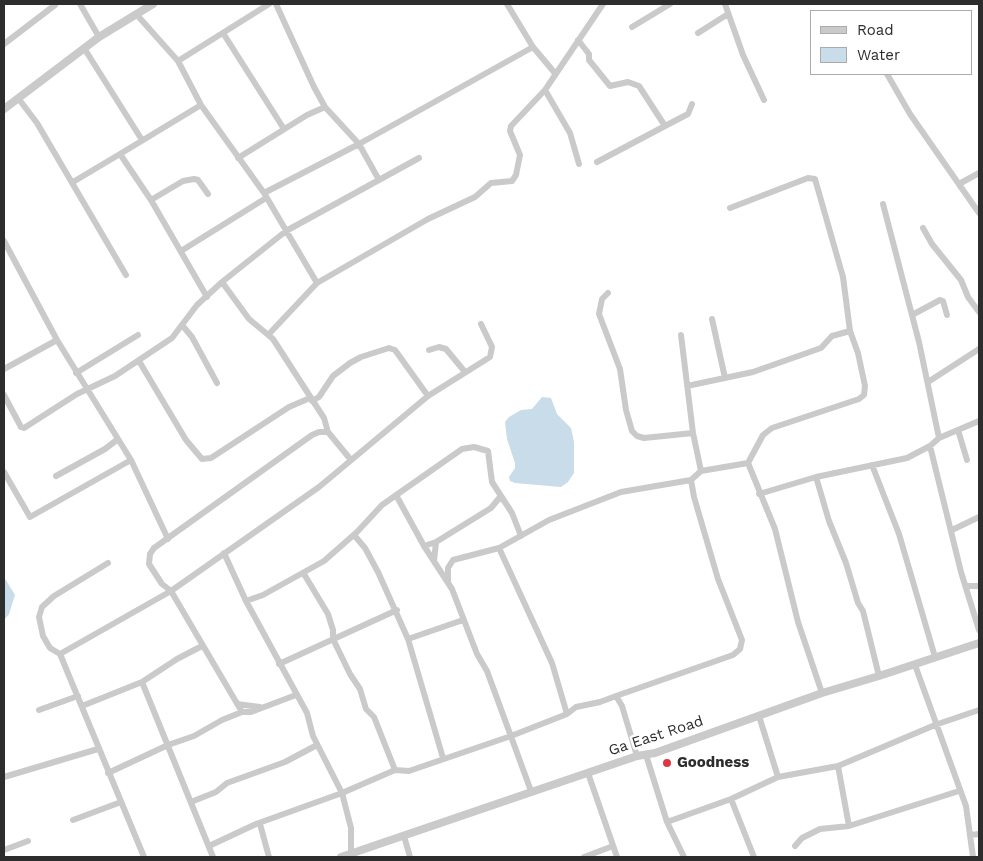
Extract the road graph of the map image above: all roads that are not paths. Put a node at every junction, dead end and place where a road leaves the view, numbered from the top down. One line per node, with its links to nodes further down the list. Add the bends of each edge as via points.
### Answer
1 (80, 4): 15 (street)
2 (153, 4): 11 (street)
3 (269, 4): 13 (street)
4 (276, 4): 28 (street)
5 (507, 4): 18 (street)
6 (603, 4): 16 (street)
7 (670, 4): 12 (street)
8 (725, 4): 10 (street)
9 (55, 5): 17 (street)
10 (728, 14): 14 (street); 25 (street)
11 (137, 15): 15 (street); 20 (street)
12 (632, 27)
13 (223, 33): 20 (street); 31 (street)
14 (698, 33)
15 (99, 37): 19 (street)
16 (578, 40): 21 (street); 30 (street, via 610,86 628,82 639,86)
17 (4, 44)
18 (533, 47): 21 (street); 33 (street)
19 (84, 48): 24 (street); 32 (street)
20 (178, 61): 27 (street)
21 (554, 72): 23 (street)
22 (888, 75): 42 (street, via 910,114)
23 (544, 90): 38 (street, via 570,132); 55 (street, via 510,128 520,155 512,181 491,184 474,197 428,219)
24 (18, 98): 29 (street); 41 (street, via 38,123)
25 (764, 100)
26 (692, 104): 30 (street, via 688,114)
27 (201, 106): 32 (street); 35 (street)
28 (325, 107): 31 (street); 33 (street)
29 (4, 109)
30 (665, 126): 37 (street)
31 (284, 129): 35 (street)
32 (142, 140): 34 (street)
33 (359, 144): 40 (street); 44 (street)
34 (120, 154): 41 (street); 45 (street)
35 (238, 158): 44 (street)
36 (419, 158): 40 (street)
37 (597, 162)
38 (579, 164)
39 (979, 173): 42 (street)
40 (379, 180): 50 (street)
41 (73, 182): 53 (street)
42 (959, 184): 48 (street)
43 (208, 194): 45 (street, via 194,179 182,182)
44 (265, 195): 50 (street); 52 (street)
45 (151, 200): 52 (street)
46 (883, 204): 59 (street)
47 (730, 208): 64 (street, via 808,178 815,179 843,277)
48 (979, 213)
49 (923, 228): 58 (street, via 961,280)
50 (286, 231): 54 (street); 55 (street)
51 (4, 241): 68 (street)
52 (181, 251): 57 (street)
53 (126, 275)
54 (222, 282): 57 (street); 65 (street, via 249,319)
55 (317, 283): 65 (street)
56 (608, 293): 86 (street, via 602,299 600,314 620,369 632,431 644,438)
57 (207, 297): 63 (street)
58 (979, 312)
59 (912, 315): 60 (street, via 940,300); 76 (street)
60 (947, 315)
61 (712, 319): 75 (street)
62 (481, 324): 74 (street, via 492,346 492,354)
63 (182, 325): 71 (street, via 172,338); 77 (street)
64 (850, 331): 75 (street, via 832,336 820,348 754,372); 93 (street, via 858,353 864,395 772,428 763,435)
65 (269, 334): 82 (street)
66 (138, 335): 73 (street)
67 (681, 335): 78 (street)
68 (56, 340): 72 (street); 73 (street)
69 (979, 349): 76 (street)
70 (429, 350): 74 (street, via 446,349)
71 (139, 361): 79 (street); 82 (street, via 186,440 202,458 211,458 289,407)
72 (4, 369)
73 (76, 372): 79 (street)
74 (465, 372): 81 (street)
75 (726, 378): 78 (street)
76 (928, 382): 88 (street)
77 (218, 384)
78 (687, 386): 86 (street)
79 (86, 391): 80 (street, via 24,428); 87 (street)
80 (4, 395)
81 (428, 396): 82 (street, via 395,350 389,348 350,363 333,376 319,397); 91 (street)
82 (311, 399): 85 (street, via 324,418)
83 (979, 421): 84 (street)
84 (958, 430): 88 (street); 92 (street)
85 (328, 432): 91 (street); 108 (street, via 312,435)
86 (693, 433): 96 (street)
87 (118, 438): 90 (street); 97 (street, via 105,449)
88 (939, 438): 89 (street)
89 (930, 446): 94 (street, via 907,458); 105 (street)
90 (131, 460): 100 (street, via 30,517); 108 (street)
91 (351, 460): 112 (street, via 312,492)
92 (966, 460)
93 (748, 463): 96 (street); 101 (street)
94 (872, 465): 98 (street); 129 (street, via 899,534)
95 (4, 472): 100 (street)
96 (701, 472): 99 (street)
97 (56, 476)
98 (816, 477): 101 (street); 132 (street, via 863,610)
99 (691, 480): 107 (street, via 622,492 549,520); 137 (street, via 718,579 742,640 740,649 732,655)
100 (7, 485)
101 (759, 494): 134 (street, via 775,529 803,641)
102 (396, 495): 103 (street, via 457,452 474,447 486,448 490,453 490,473); 106 (street, via 370,516); 110 (street)
103 (500, 497): 107 (street, via 512,513); 109 (street, via 491,508)
104 (979, 518): 105 (street)
105 (952, 530): 117 (street)
106 (354, 535): 115 (street); 121 (street, via 365,548)
107 (521, 536): 111 (street)
108 (168, 539): 119 (street, via 154,548 148,560 158,578)
109 (436, 542): 110 (street); 113 (street)
110 (424, 546): 113 (street)
111 (499, 548): 116 (street, via 453,560 448,568); 144 (street, via 552,663)
112 (224, 553): 119 (street); 120 (street)
113 (434, 561): 116 (street)
114 (108, 563): 128 (street, via 54,596 42,608 39,617 43,636 50,648)
115 (304, 574): 120 (street); 124 (street, via 328,614)
116 (448, 581): 122 (street)
117 (966, 586): 118 (street); 123 (street)
118 (979, 586)
119 (171, 591): 127 (street); 128 (street)
120 (246, 601): 130 (street)
121 (397, 610): 124 (street); 125 (street)
122 (464, 620): 125 (street); 147 (street)
123 (979, 630)
124 (333, 638): 130 (street); 155 (street, via 360,688 366,709 374,717)
125 (408, 639): 153 (street)
126 (979, 643): 129 (street, Ga East Road)
127 (202, 646): 133 (street); 138 (street)
128 (60, 654): 136 (street)
129 (935, 658): 131 (street, Ga East Road)
130 (279, 664): 135 (street)
131 (915, 665): 132 (street, Ga East Road); 146 (street)
132 (879, 676): 134 (street, Ga East Road)
133 (142, 682): 139 (street); 148 (street)
134 (822, 693): 145 (street, Ga East Road)
135 (296, 695): 140 (street); 149 (street, via 307,713)
136 (78, 696): 139 (street); 141 (street)
137 (616, 696): 144 (street, via 576,707); 152 (street)
138 (237, 704): 140 (street); 143 (street)
139 (82, 706): 150 (street)
140 (260, 707): 143 (street)
141 (39, 710)
142 (979, 710): 146 (street)
143 (242, 712): 148 (street)
144 (567, 714): 147 (street)
145 (759, 716): 151 (street, Ga East Road); 159 (street)
146 (935, 725): 154 (street); 162 (street)
147 (511, 736): 153 (street); 161 (street)
148 (168, 745): 156 (street); 165 (street)
149 (317, 745): 160 (street); 165 (street)
150 (98, 749): 156 (street); 158 (street)
151 (646, 755): 152 (street, Ga East Road); 167 (street)
152 (637, 756): 157 (street, Ga East Road)
153 (443, 758): 155 (street, via 409,771)
154 (838, 766): 159 (street); 169 (street)
155 (394, 770): 160 (street)
156 (108, 773): 164 (street)
157 (588, 773): 161 (street, Ga East Road); 175 (street)
158 (4, 777)
159 (778, 777): 163 (street)
160 (342, 792): 168 (street); 178 (street, via 351,828)
161 (531, 792): 172 (street, Ga East Road)
162 (959, 792): 169 (street); 171 (street, via 966,806)
163 (731, 799): 167 (street); 187 (street)
164 (121, 802): 166 (street); 179 (street)
165 (191, 802): 174 (street)
166 (73, 820)
167 (667, 822): 186 (street)
168 (260, 824): 174 (street, via 249,826); 181 (street)
169 (849, 826): 176 (street, via 820,829 802,838)
170 (979, 834): 171 (street)
171 (970, 835): 188 (street)
172 (404, 836): 178 (street, Ga East Road); 183 (street)
173 (28, 841): 177 (street)
174 (209, 846): 180 (street)
175 (613, 846): 184 (street); 185 (street)
176 (795, 846)
177 (4, 850)
178 (351, 854): 182 (street, Ga East Road)
179 (142, 857)
180 (213, 857)
181 (269, 857)
182 (341, 857)
183 (410, 857)
184 (584, 857)
185 (617, 857)
186 (684, 857)
187 (754, 857)
188 (974, 857)

